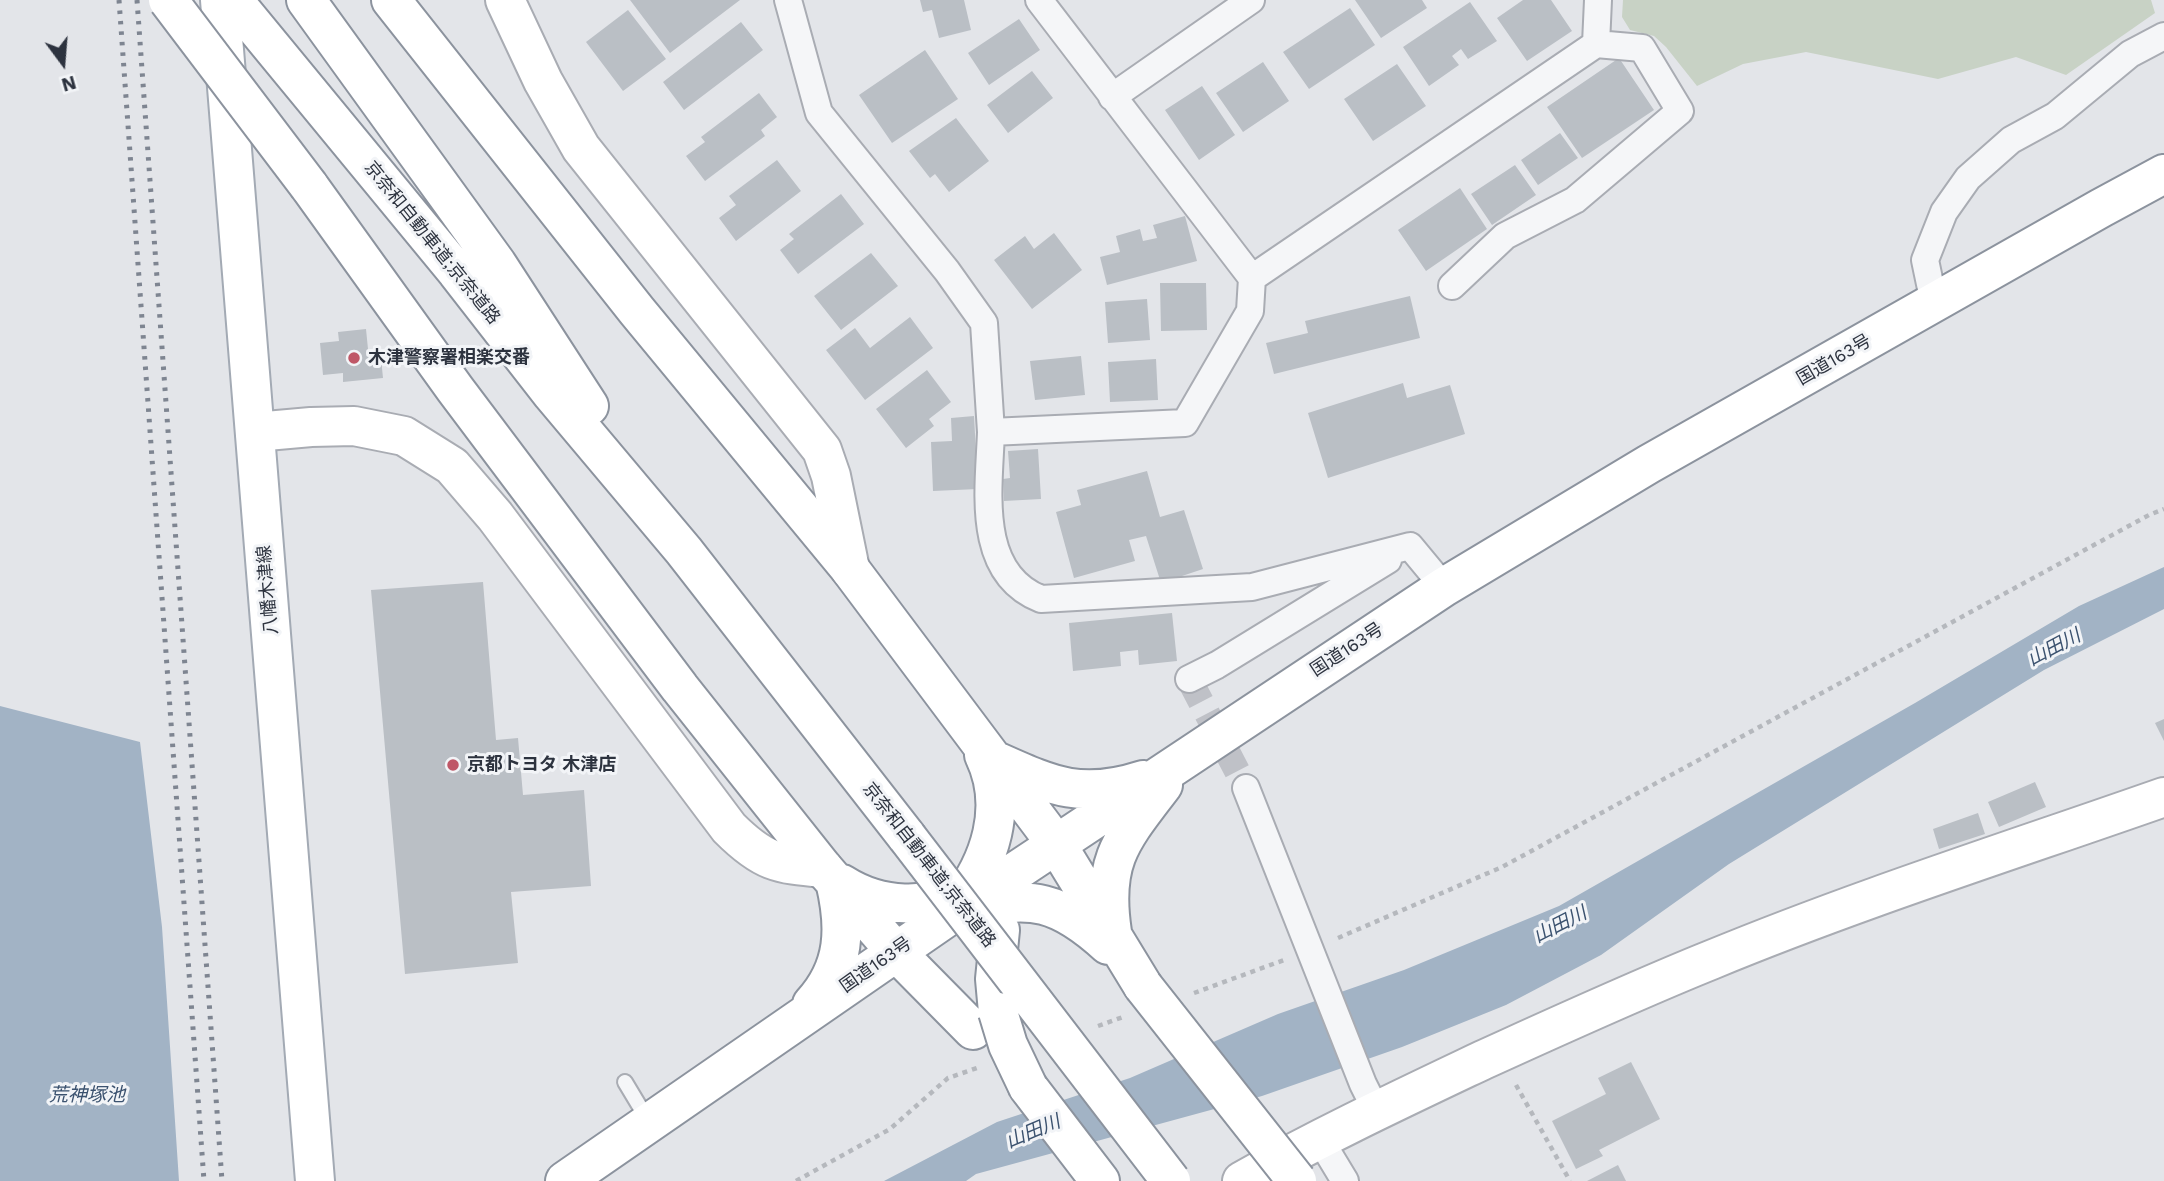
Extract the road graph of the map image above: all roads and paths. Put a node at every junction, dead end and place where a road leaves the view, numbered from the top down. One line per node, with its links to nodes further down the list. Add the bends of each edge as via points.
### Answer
1 (169, 0): 31 (main road, bridge, via 571,545)
2 (220, 0): 18 (main road, 八幡木津線)
3 (233, 0): 22 (main road, 京奈和自動車道;京奈道路)
4 (306, 0): 22 (main road, 京奈和自動車道;京奈道路, via 497,264)
5 (391, 0): 23 (main road, via 645,322)
6 (505, 0): 23 (main road, via 543,81 582,148 822,450)
7 (788, 0): 19 (street, via 819,113 984,323)
8 (1039, 0): 13 (street)
9 (1251, 0): 13 (street)
10 (1598, 0): 12 (street)
11 (2164, 36): 17 (street, via 2130,54 2055,116 2011,140 1968,178 1944,212 1925,260)
12 (1596, 44): 15 (street); 16 (street, via 1642,48 1681,111 1575,200 1505,236)
13 (1112, 97): 15 (street)
14 (2164, 174): 17 (main road, 国道163号)
15 (1252, 278): 19 (street, via 1250,311 1185,423)
16 (1452, 286)
17 (1934, 303): 24 (main road, 国道163号, via 1649,464)
18 (255, 432): 31 (main road, via 354,426 404,436 452,466 495,516 729,828 752,850 785,864); 45 (main road, 八幡木津線)
19 (991, 432): 21 (street, via 988,522 993,547 1024,592 1041,599 1252,587)
20 (2164, 509): 33 (path, via 1502,867)
21 (1410, 546): 24 (street); 25 (street)
22 (684, 551): 49 (main road, 京奈和自動車道;京奈道路, bridge)
23 (850, 569): 26 (main road)
24 (1444, 587): 27 (main road, 国道163号)
25 (1189, 679)
26 (984, 747): 27 (main road, via 1045,783 1068,789 1115,788); 30 (main road); 32 (main road, via 995,790 993,840 984,864)
27 (1171, 768): 30 (main road, 国道163号); 35 (main road, via 1124,837 1109,881 1108,904)
28 (1246, 788): 33 (street)
29 (2164, 797): 40 (main road, via 1711,960)
30 (1025, 872): 32 (main road); 35 (main road); 35 (main road, via 1025,900 1050,906 1094,931); 39 (main road, via 997,941)
31 (829, 874): 32 (main road, via 874,900 897,905); 34 (main road); 37 (main road, via 842,911 839,957 830,979)
32 (956, 905): 34 (main road, 国道163号)
33 (1311, 950): 36 (path); 42 (street)
34 (895, 952): 37 (main road, 国道163号); 39 (main road)
35 (1129, 974): 38 (path); 51 (main road, bridge)
36 (1183, 997)
37 (799, 1019): 43 (main road, 国道163号)
38 (1094, 1027)
39 (985, 1036): 47 (path, via 948,1078 890,1129); 48 (main road)
40 (1502, 1052): 42 (main road); 53 (path)
41 (625, 1082): 43 (lane)
42 (1370, 1097): 44 (main road)
43 (649, 1122): 46 (main road, 国道163号)
44 (1319, 1138): 50 (main road); 52 (street)
45 (315, 1181)
46 (565, 1181)
47 (796, 1181)
48 (1100, 1181)
49 (1171, 1181)
50 (1242, 1181)
51 (1297, 1181)
52 (1345, 1181)
53 (1570, 1181)

